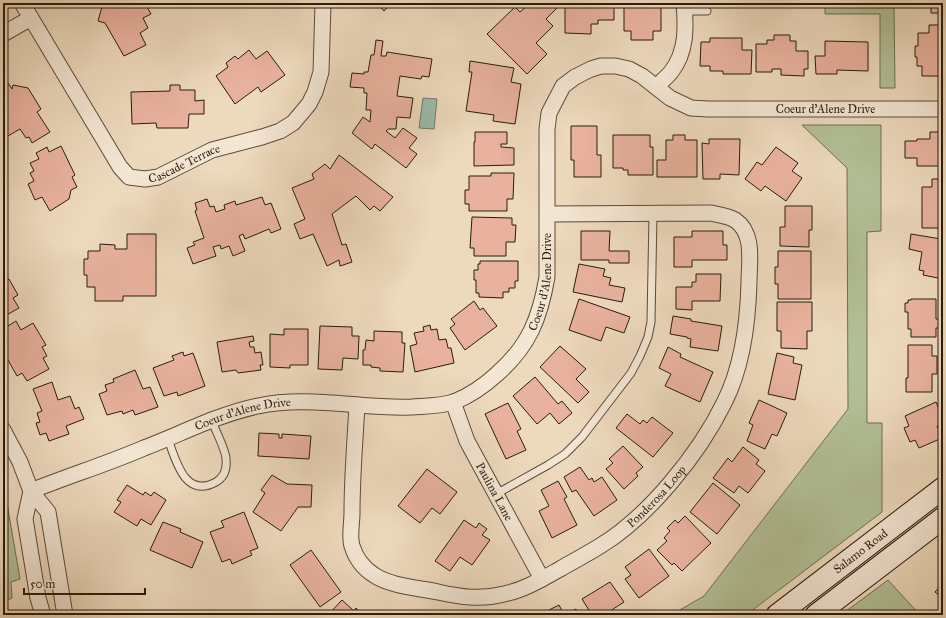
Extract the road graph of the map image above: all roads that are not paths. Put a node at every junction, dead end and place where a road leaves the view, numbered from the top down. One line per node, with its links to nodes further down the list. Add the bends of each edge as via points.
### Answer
1 (22, 3): 5 (street, Cascade Terrace)
2 (323, 3): 5 (street, Cascade Terrace, via 321,72 309,104 294,123 262,137 212,150 158,177 145,179 130,177 120,167)
3 (684, 7): 4 (lane); 7 (street, via 684,44 680,57 671,73)
4 (707, 11)
5 (30, 18): 6 (street)
6 (3, 34)
7 (656, 87): 8 (street, Coeur d'Alene Drive, via 670,98 691,108); 9 (street, Coeur d'Alene Drive, via 629,69 615,66 591,69 563,86 549,113 547,128)
8 (943, 109)
9 (548, 214): 10 (street, Ponderosa Loop); 11 (street, Coeur d'Alene Drive, via 547,277 544,297 534,327 507,366 491,380)
10 (654, 214): 18 (lane, via 648,337 631,373 582,438 565,454); 20 (street, Ponderosa Loop, via 711,213 736,221 743,228 749,250 748,310 737,372 713,423 684,465 649,508 602,546)
11 (453, 402): 12 (street, Coeur d'Alene Drive, via 422,407); 18 (street, Paulina Lane, via 467,442)
12 (357, 405): 13 (street, Coeur d'Alene Drive, via 286,402 238,410); 20 (street, Ponderosa Loop, via 351,545 358,561 376,577 392,583 463,597 502,595 521,590)
13 (212, 421): 15 (street, Coeur d'Alene Drive); 15 (lane, via 226,457 226,471 220,479 203,488 193,485 182,475)
14 (3, 430): 17 (street, via 20,462)
15 (168, 439): 17 (street, Coeur d'Alene Drive, via 109,463)
16 (943, 488): 23 (main road, Salamo Road)
17 (30, 490): 21 (street, via 25,519); 22 (street, via 48,512)
18 (495, 494): 20 (street, Paulina Lane)
19 (943, 518): 24 (main road, Salamo Road)
20 (542, 579)
21 (42, 615)
22 (65, 615)
23 (777, 615)
24 (816, 615)

